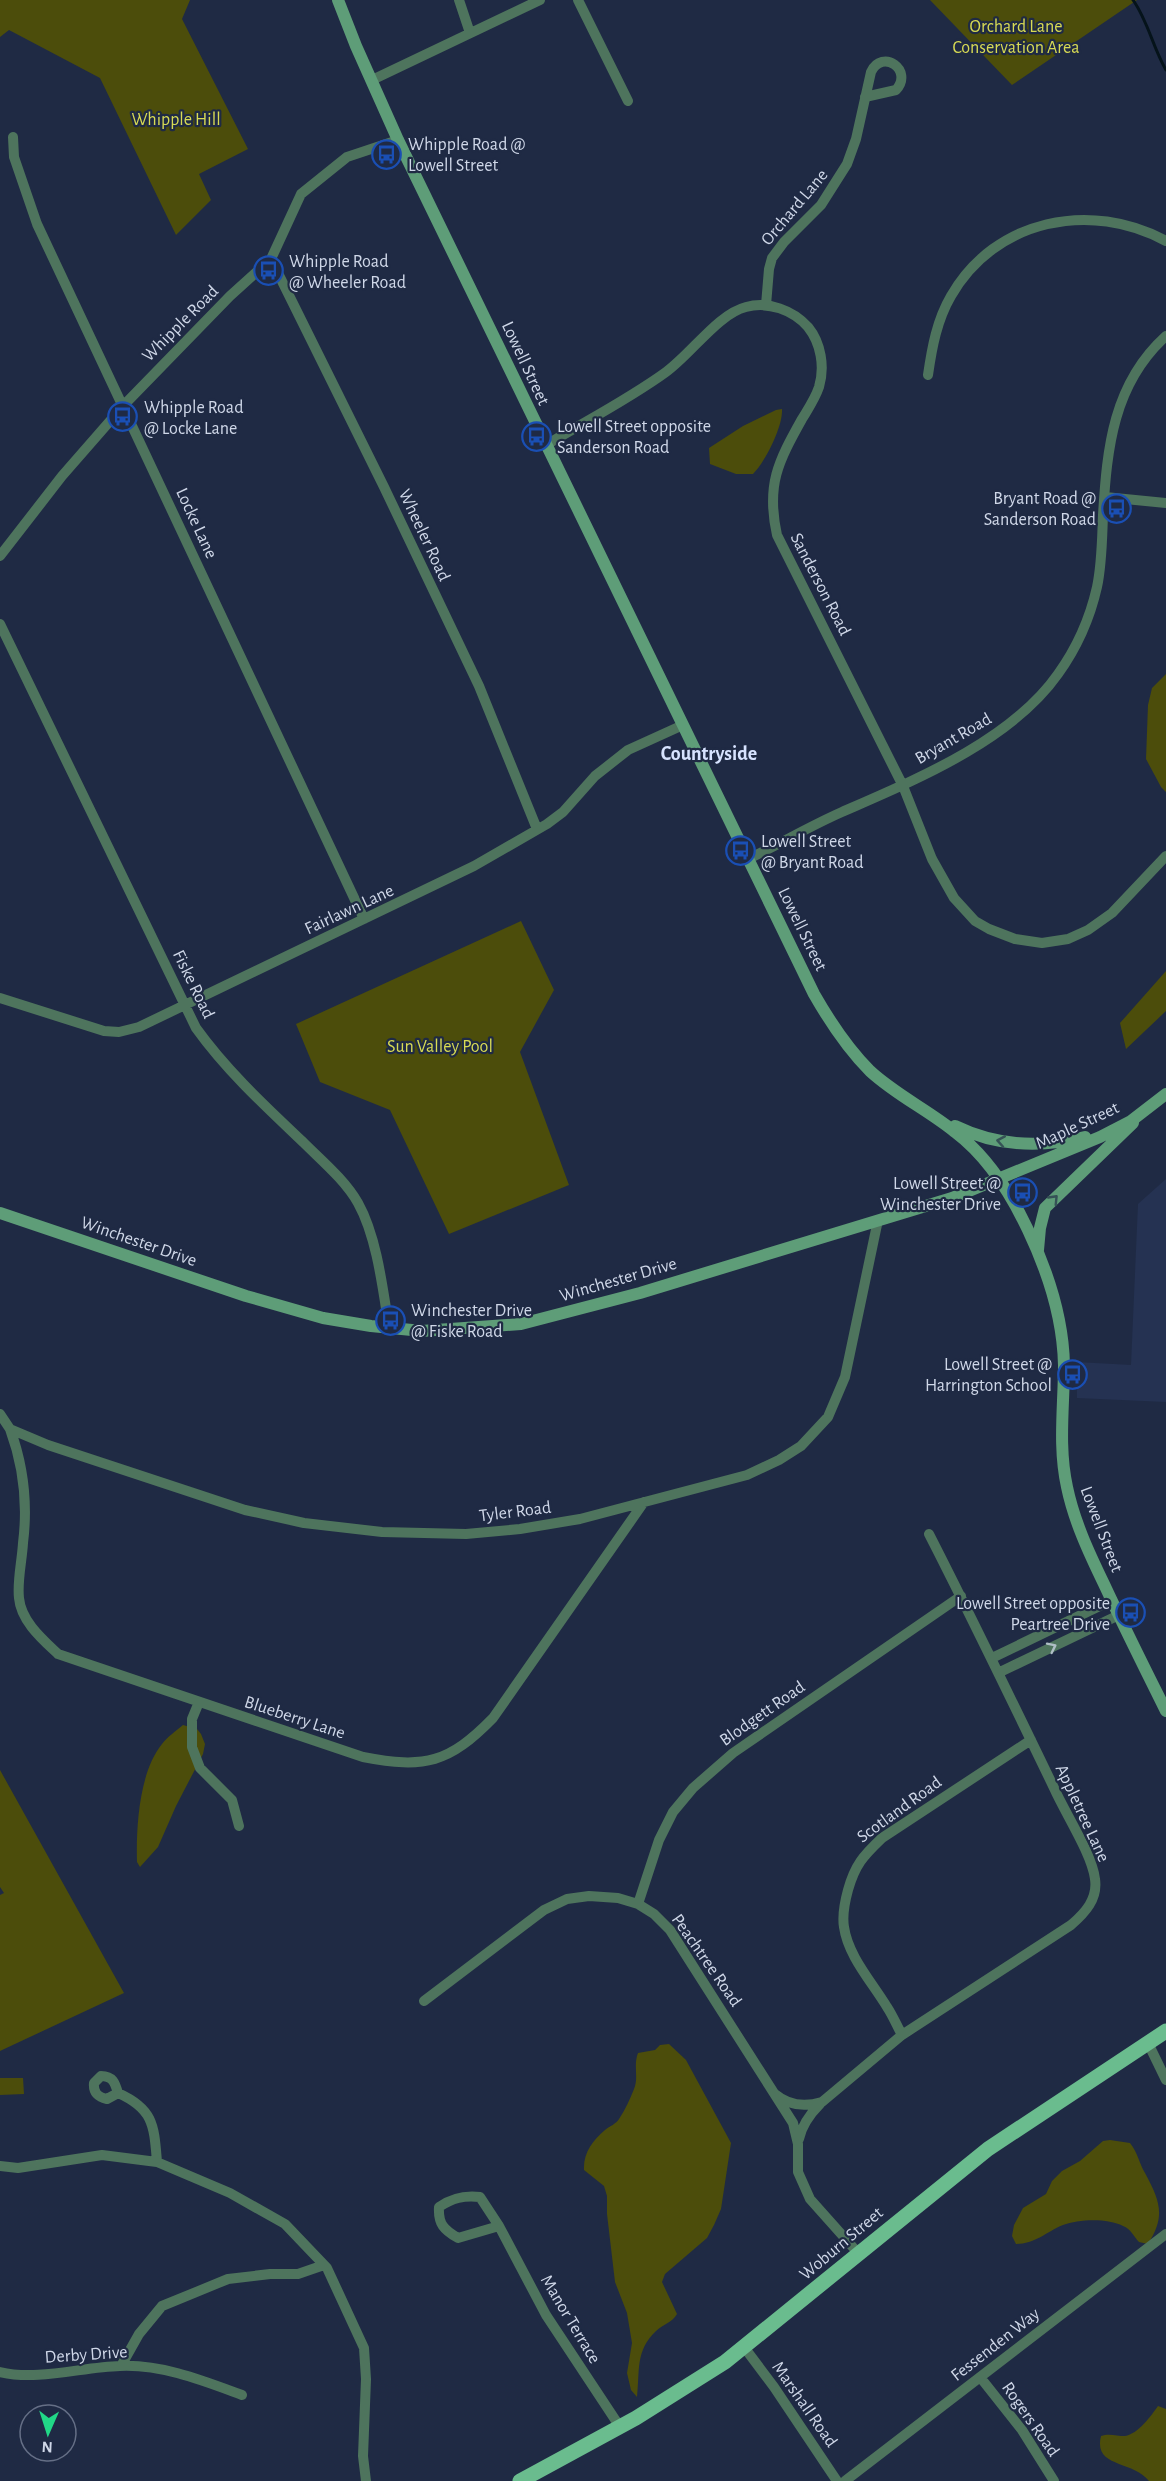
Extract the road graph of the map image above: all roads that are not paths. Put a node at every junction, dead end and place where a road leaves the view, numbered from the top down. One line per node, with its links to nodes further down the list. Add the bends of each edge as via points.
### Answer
1 (338, 0): 6 (main road, Lowell Street)
2 (459, 0): 5 (street)
3 (540, 0): 5 (street)
4 (578, 0): 8 (street)
5 (470, 33): 6 (street)
6 (372, 80): 10 (main road, Lowell Street)
7 (866, 97): 13 (street, Orchard Lane, via 853,150 841,177 772,258)
8 (628, 101)
9 (13, 137): 16 (street, Locke Lane, via 14,158 37,224)
10 (398, 140): 12 (street, Whipple Road, via 347,157 301,195); 17 (main road, Lowell Street)
11 (1166, 241): 15 (street, via 1122,222 1089,219 1041,225 1011,237 976,263 951,296 935,334)
12 (271, 259): 16 (street, Whipple Road); 24 (street, Wheeler Road, via 479,686)
13 (766, 305): 17 (street, via 728,315 664,374); 23 (street, Sanderson Road, via 785,310 807,327 819,350 822,368 816,395 776,468 772,496 777,535)
14 (1166, 336): 18 (street, Bryant Road, via 1140,365 1119,404 1112,427)
15 (928, 375)
16 (124, 405): 20 (street, Whipple Road); 27 (street, Locke Lane)
17 (546, 445): 22 (main road, Lowell Street)
18 (1105, 497): 19 (street); 23 (street, Bryant Road, via 1097,587 1074,648 1058,676 1000,732)
19 (1166, 503)
20 (0, 556)
21 (0, 624): 29 (street, Fiske Road)
22 (683, 725): 24 (street, Fairlawn Lane, via 628,750 595,776 562,812); 26 (main road, Lowell Street)
23 (903, 786): 25 (street, Sanderson Road, via 932,859 954,898 975,921 1014,939 1055,942 1088,930 1112,913); 26 (street, Bryant Road)
24 (537, 829): 27 (street, Fairlawn Lane, via 434,886)
25 (1166, 856)
26 (748, 859): 31 (main road, Lowell Street, via 831,1023 862,1063)
27 (364, 919): 29 (street, Fairlawn Lane)
28 (0, 998): 29 (street, Fairlawn Lane, via 113,1032 140,1028)
29 (186, 1006): 38 (street, Fiske Road, via 216,1056 329,1167 357,1201 374,1252)
30 (1166, 1094): 32 (main road, Maple Street)
31 (913, 1102): 33 (main road, one-way to 31, via 1064,1142 1011,1143 965,1131); 34 (main road, Lowell Street, via 960,1135)
32 (1142, 1113): 33 (main road, Maple Street); 37 (main road, one-way to 32, via 1045,1208)
33 (1120, 1127): 34 (main road, Maple Street)
34 (999, 1180): 36 (main road, Winchester Drive); 37 (main road, Lowell Street)
35 (0, 1213): 38 (main road, Winchester Drive, via 246,1296 323,1318)
36 (878, 1220): 38 (main road, Winchester Drive, via 640,1293 521,1324 422,1331); 41 (street, Tyler Road, via 845,1377 828,1417 801,1446 747,1475)
37 (1038, 1252): 44 (main road, Lowell Street, via 1061,1333 1066,1485 1077,1522)
38 (389, 1328)
39 (0, 1414): 40 (street)
40 (10, 1429): 41 (street, Tyler Road, via 245,1510 331,1527 466,1534 580,1519); 48 (street, Blueberry Lane, via 26,1489 18,1599 27,1620 58,1654)
41 (644, 1502): 48 (street, Blueberry Lane, via 493,1718 444,1758 394,1763 363,1757)
42 (929, 1534): 43 (street, Appletree Lane)
43 (961, 1596): 46 (street, Appletree Lane); 52 (street, Blodgett Road, via 733,1753 693,1788 673,1812 659,1840)
44 (1112, 1600): 45 (main road, Lowell Street); 46 (street)
45 (1119, 1615): 47 (street, one-way to 45); 49 (main road, Lowell Street)
46 (992, 1658): 47 (street, Appletree Lane)
47 (1000, 1672): 50 (street, Appletree Lane)
48 (199, 1702): 51 (street, via 192,1719 192,1747 200,1768 231,1800)
49 (1166, 1711)
50 (1031, 1740): 55 (street, Scotland Road, via 882,1838 862,1856 854,1870 845,1901 843,1926 847,1940); 55 (street, Appletree Lane, via 1090,1862 1096,1891 1090,1906 1071,1925)
51 (239, 1826)
52 (638, 1904): 53 (street, Peachtree Road, via 618,1898 567,1899 544,1910); 59 (street, Peachtree Road, via 670,1929)
53 (424, 2001)
54 (1166, 2031): 56 (main road, Woburn Street)
55 (902, 2036): 60 (street, Appletree Lane)
56 (1148, 2043): 57 (street); 66 (main road, Woburn Street, via 988,2149)
57 (1166, 2080)
58 (118, 2093): 62 (street, via 138,2102 154,2128)
59 (775, 2094): 60 (street, via 797,2105); 61 (street, Peachtree Road, via 794,2123)
60 (822, 2102): 61 (street, Appletree Lane, via 801,2128)
61 (798, 2144): 66 (street, Peachtree Road, via 798,2172 810,2199)
62 (157, 2162): 63 (street, via 102,2155 18,2168); 67 (street, via 230,2193 285,2224)
63 (0, 2166)
64 (499, 2226): 64 (street, Manor Terrace, via 480,2197 449,2200 438,2207 438,2221 458,2238); 73 (street, Manor Terrace, via 546,2315)
65 (1166, 2234): 71 (street, Fessenden Way)
66 (859, 2254): 68 (main road, Woburn Street)
67 (324, 2265): 69 (street, via 298,2274 228,2279 162,2306 139,2334); 74 (street, via 364,2348)
68 (744, 2347): 73 (main road, Woburn Street); 76 (street, Marshall Road)
69 (121, 2366): 70 (street, Derby Drive, via 21,2375); 72 (street, Derby Drive, via 159,2369)
70 (0, 2372)
71 (980, 2377): 77 (street, Fessenden Way); 78 (street, Rogers Road, via 1022,2430)
72 (242, 2395)
73 (620, 2427): 75 (main road, Woburn Street)
74 (366, 2481)
75 (520, 2481)
76 (837, 2481)
77 (845, 2481)
78 (1054, 2481)

